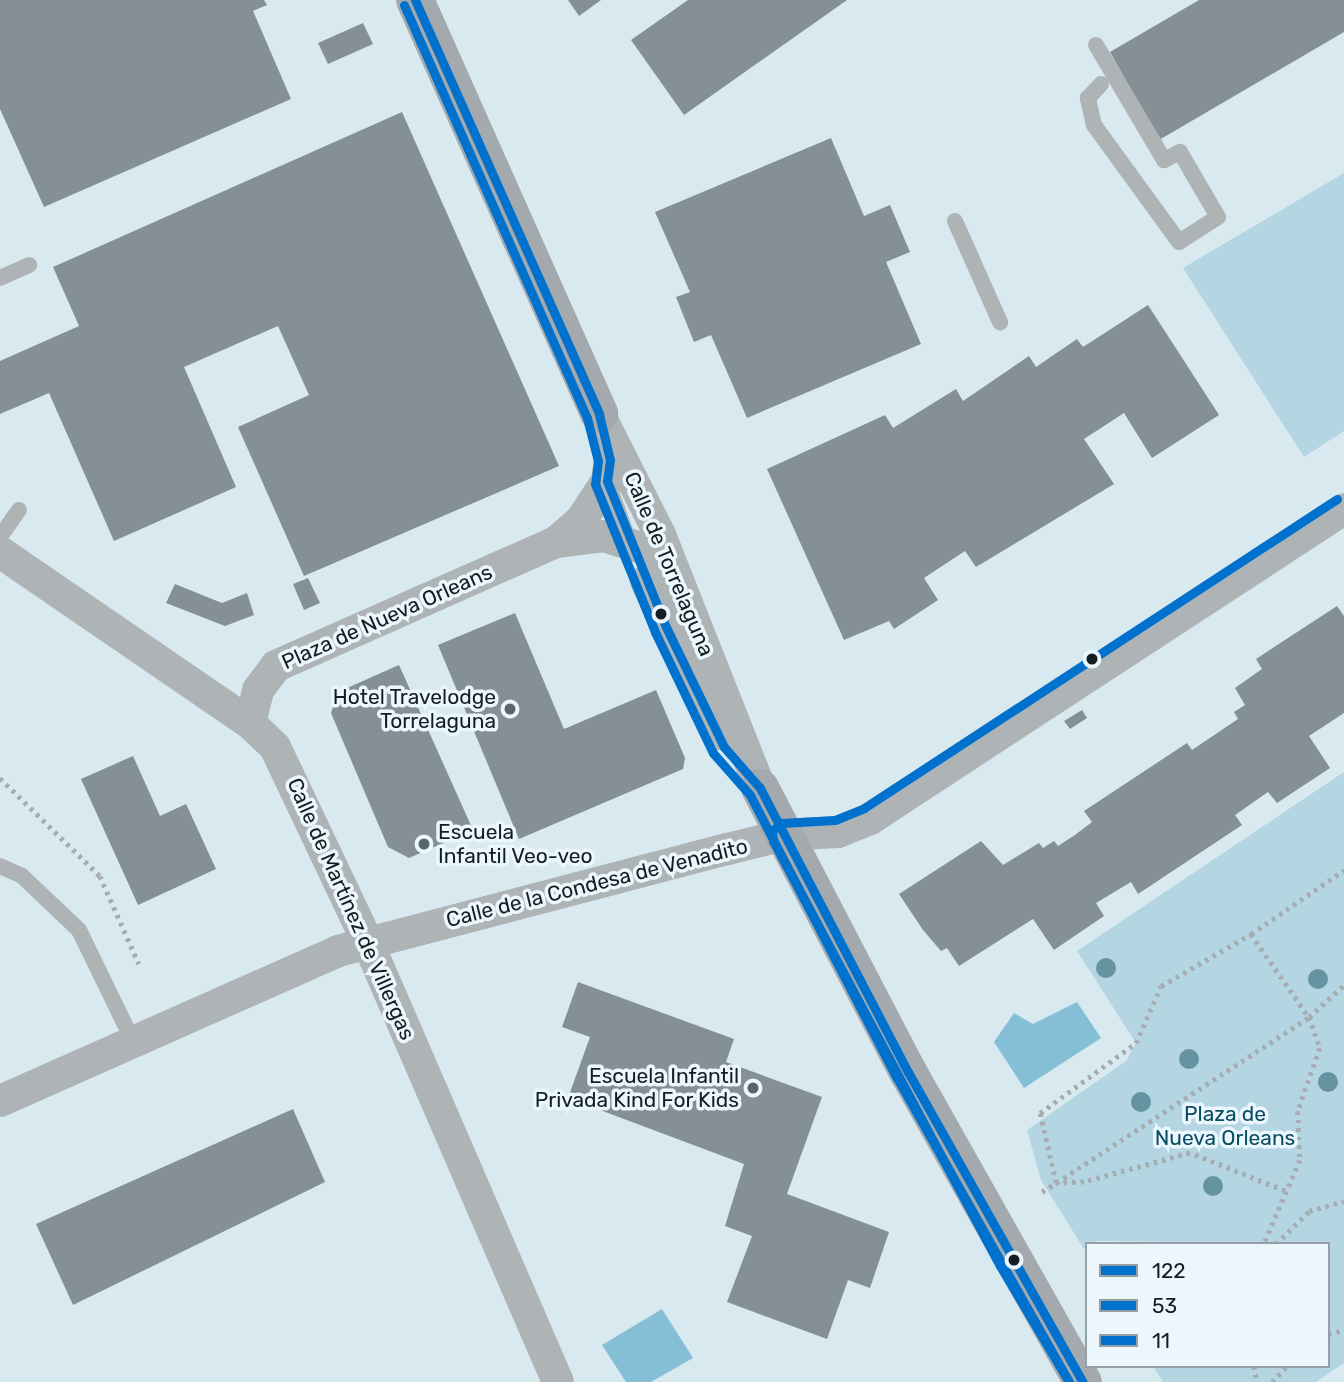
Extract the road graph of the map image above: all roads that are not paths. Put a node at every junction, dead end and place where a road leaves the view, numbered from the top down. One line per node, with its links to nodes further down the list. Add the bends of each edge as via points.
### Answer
1 (415, 0): 8 (street, Calle de Torrelaguna)
2 (1096, 45): 3 (lane, via 1164,160 1180,152 1218,217 1179,242 1094,125 1088,98)
3 (1101, 84)
4 (955, 221): 7 (lane)
5 (29, 265): 6 (lane)
6 (0, 278)
7 (1000, 322)
8 (599, 414): 9 (street, via 609,452); 16 (street, Calle de Torrelaguna, via 633,476)
9 (607, 481): 13 (lane); 14 (street, Plaza de Nueva Orleans, via 582,519)
10 (1344, 509): 19 (street, Calle de la Condesa de Venadito, via 870,819 838,832)
11 (19, 510): 12 (lane)
12 (0, 537)
13 (629, 541): 14 (street, Plaza de Nueva Orleans, via 588,536); 16 (street, via 654,557 676,601); 18 (street, Calle de Torrelaguna, via 724,747)
14 (556, 542): 17 (street, Plaza de Nueva Orleans, via 276,666 258,690)
15 (0, 552): 17 (street, Calle de Martínez de Villergas)
16 (691, 613): 18 (street, Calle de Torrelaguna)
17 (250, 723): 21 (street, Calle de Martínez de Villergas, via 285,763)
18 (760, 788): 19 (street, Calle de Torrelaguna)
19 (784, 835): 21 (street, Calle de la Condesa de Venadito); 25 (street, Calle de Torrelaguna, via 1004,1248)
20 (0, 866): 22 (lane, via 22,876 79,930)
21 (368, 943): 22 (street, Calle de la Condesa de Venadito, via 292,969); 24 (street, Calle de Martínez de Villergas)
22 (133, 1041): 23 (street, Calle de la Condesa de Venadito)
23 (0, 1101)
24 (558, 1382)
25 (1083, 1382)

